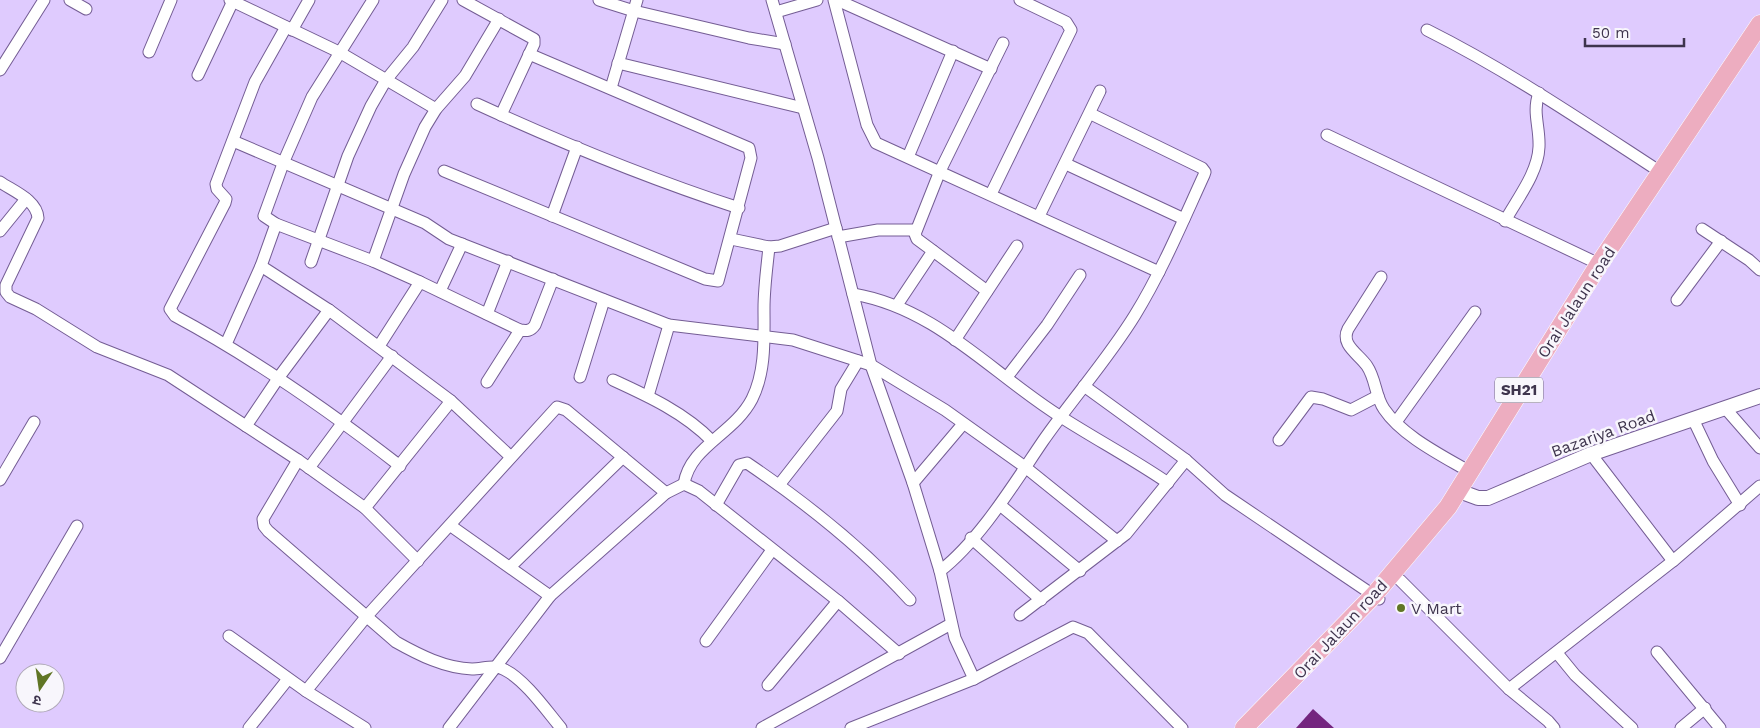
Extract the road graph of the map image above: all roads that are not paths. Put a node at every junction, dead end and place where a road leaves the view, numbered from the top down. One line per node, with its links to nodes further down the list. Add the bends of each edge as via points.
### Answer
1 (44, 0): 31 (street)
2 (70, 0): 16 (street)
3 (171, 0): 26 (street)
4 (309, 0): 20 (street)
5 (373, 0): 27 (street)
6 (442, 0): 33 (street)
7 (463, 0): 14 (street)
8 (599, 0): 15 (street)
9 (772, 0): 17 (street)
10 (817, 0): 17 (street)
11 (835, 0): 25 (street); 45 (street, via 872,138 880,146)
12 (1020, 0): 53 (street, via 1066,22 1071,30)
13 (238, 2): 20 (street); 32 (street)
14 (478, 4): 18 (street)
15 (635, 6): 24 (street, via 758,40); 29 (street)
16 (86, 9)
17 (776, 12): 24 (street)
18 (499, 18): 28 (street, via 534,39); 39 (street, via 464,76)
19 (1760, 24): 50 (main road, Orai Jalaun road / SH21)
20 (289, 28): 27 (street); 43 (street, via 255,82)
21 (1427, 30): 36 (street, via 1473,53)
22 (1760, 42): 139 (main road)
23 (1004, 43): 30 (street)
24 (785, 44): 38 (street)
25 (952, 51): 30 (street); 45 (street)
26 (149, 52)
27 (338, 52): 33 (street); 46 (street, via 312,97)
28 (529, 54): 34 (street); 41 (street)
29 (618, 63): 34 (street); 38 (street)
30 (991, 69): 49 (street)
31 (0, 70)
32 (198, 75)
33 (386, 80): 39 (street); 52 (street, via 360,130)
34 (610, 88): 55 (street, via 749,148 751,158)
35 (1100, 91): 40 (street)
36 (1539, 93): 50 (street); 60 (street, via 1535,105 1539,147 1536,163)
37 (477, 104): 41 (street)
38 (803, 108): 65 (street)
39 (436, 109): 56 (street, via 413,152)
40 (1091, 114): 47 (street); 59 (street, via 1202,168 1204,176)
41 (501, 115): 44 (street)
42 (1326, 135): 60 (street)
43 (233, 141): 46 (street); 97 (street, via 216,184 226,199 225,203 170,309 175,316)
44 (577, 147): 55 (street, via 689,192); 57 (street)
45 (908, 158): 49 (street)
46 (284, 161): 52 (street); 61 (street, via 264,216)
47 (1066, 164): 58 (street); 59 (street)
48 (444, 171): 57 (street)
49 (940, 171): 53 (street); 63 (street)
50 (1662, 173): 76 (main road, Orai Jalaun road / SH21)
51 (0, 182): 54 (street)
52 (338, 185): 56 (street); 66 (street)
53 (991, 194): 58 (street)
54 (26, 199): 64 (street); 119 (street, via 38,211 38,218 6,284 10,297 98,347 168,375)
55 (739, 208): 67 (street)
56 (392, 210): 69 (street, via 425,223); 73 (street)
57 (552, 216): 67 (street, via 713,281 718,281)
58 (1039, 216): 79 (street)
59 (1184, 219): 79 (street)
60 (1505, 221): 76 (street)
61 (276, 224): 66 (street); 77 (street)
62 (1702, 229): 68 (street)
63 (916, 230): 65 (street); 72 (street, via 917,239)
64 (0, 231)
65 (837, 233): 71 (street); 86 (street)
66 (319, 239): 73 (street); 75 (street)
67 (731, 239): 71 (street)
68 (1721, 241): 78 (street); 88 (street)
69 (462, 244): 74 (street); 84 (street)
70 (1017, 246): 85 (street)
71 (769, 247): 95 (street)
72 (933, 251): 85 (street); 89 (street)
73 (373, 261): 83 (street)
74 (508, 261): 82 (street); 92 (street)
75 (311, 262)
76 (1599, 264): 131 (main road, Orai Jalaun road / SH21)
77 (261, 266): 90 (street); 97 (street)
78 (1760, 270)
79 (1160, 272): 107 (street, via 1135,316)
80 (1080, 275): 104 (street, via 1047,326)
81 (1381, 277): 109 (street, via 1345,335 1346,341 1368,367)
82 (553, 279): 87 (street); 94 (street, via 535,325 532,329)
83 (420, 282): 84 (street); 98 (street)
84 (440, 291): 92 (street)
85 (987, 291): 96 (street)
86 (853, 294): 89 (street); 101 (street)
87 (604, 300): 93 (street); 103 (street)
88 (1677, 300)
89 (897, 305): 96 (street)
90 (329, 310): 98 (street); 102 (street)
91 (1475, 312): 117 (street)
92 (487, 314): 94 (street)
93 (669, 325): 95 (street); 108 (street)
94 (520, 330): 106 (street)
95 (764, 335): 100 (street, via 794,340); 121 (street, via 758,384 751,400 739,418)
96 (955, 340): 104 (street)
97 (226, 344): 102 (street)
98 (379, 346): 99 (street)
99 (392, 356): 111 (street); 116 (street)
100 (858, 361): 101 (street); 136 (street, via 842,389 837,411)
101 (871, 365): 118 (street); 135 (street)
102 (279, 377): 116 (street); 119 (street)
103 (580, 377)
104 (1007, 377): 113 (street)
105 (612, 380): 108 (street)
106 (487, 382)
107 (1084, 386): 113 (street); 127 (street)
108 (648, 396): 121 (street, via 700,429)
109 (1378, 396): 117 (street); 120 (street, via 1351,410 1311,397)
110 (1760, 396): 112 (street, Bazariya Road)
111 (451, 401): 124 (street); 128 (street)
112 (1725, 408): 114 (street, Bazariya Road); 122 (street)
113 (1060, 417): 129 (street); 133 (street)
114 (1693, 420): 123 (street, Bazariya Road); 142 (street)
115 (34, 422): 132 (street)
116 (343, 422): 128 (street); 130 (street)
117 (1396, 422): 131 (street, via 1422,443)
118 (963, 424): 129 (street); 135 (street)
119 (246, 426): 126 (street)
120 (1279, 440)
121 (712, 442): 134 (street, via 688,468)
122 (1760, 448)
123 (1591, 454): 139 (street, Bazariya Road, via 1488,498); 149 (street)
124 (511, 457): 125 (street, via 557,406); 145 (street)
125 (623, 457): 138 (street); 151 (street)
126 (298, 460): 130 (street); 161 (street, via 267,511 264,526)
127 (1186, 460): 133 (street); 156 (street, via 1225,495)
128 (400, 466): 143 (street)
129 (1025, 467): 140 (street); 147 (street)
130 (309, 468): 143 (street)
131 (1470, 472): 139 (main road, Orai Jalaun road / SH21)
132 (0, 480)
133 (1168, 483): 147 (street)
134 (684, 484): 138 (street); 141 (street)
135 (913, 484): 152 (street)
136 (779, 485): 141 (street, via 744,462 739,464); 157 (street, via 860,550)
137 (1760, 486): 142 (street)
138 (666, 493): 155 (street)
139 (1462, 493): 154 (main road); 156 (main road, Orai Jalaun road / SH21)
140 (1000, 504): 146 (street); 153 (street)
141 (716, 505): 148 (street)
142 (1740, 505): 149 (street)
143 (365, 508): 150 (street)
144 (77, 526): 168 (street)
145 (451, 526): 150 (street); 151 (street)
146 (971, 538): 152 (street); 158 (street)
147 (1117, 542): 153 (street)
148 (772, 550): 159 (street); 164 (street)
149 (1673, 561): 166 (street)
150 (418, 562): 161 (street)
151 (511, 566): 155 (street)
152 (940, 571): 162 (street)
153 (1080, 571): 158 (street)
154 (1400, 580): 156 (main road); 173 (street)
155 (550, 596): 169 (street)
156 (1377, 598): 183 (main road, Orai Jalaun road / SH21); 184 (main road)
157 (910, 600)
158 (1041, 600): 160 (street)
159 (838, 601): 167 (street); 172 (street)
160 (1020, 615)
161 (366, 617): 169 (street, via 416,654 471,669); 174 (street)
162 (951, 624): 167 (street); 171 (street)
163 (229, 636): 170 (street)
164 (706, 641)
165 (1657, 652): 175 (street)
166 (1556, 653): 173 (street); 186 (street)
167 (899, 654): 180 (street)
168 (0, 658)
169 (496, 666): 178 (street); 179 (street, via 513,675)
170 (288, 679): 174 (street); 176 (street)
171 (974, 679): 181 (street); 182 (street, via 1066,630 1073,627 1082,629 1114,657)
172 (768, 685)
173 (1509, 689): 185 (street)
174 (306, 692): 177 (street)
175 (1705, 708): 187 (street); 188 (street)
176 (249, 728)
177 (365, 728)
178 (449, 728)
179 (561, 728)
180 (762, 728)
181 (851, 728)
182 (1182, 728)
183 (1244, 728)
184 (1257, 728)
185 (1554, 728)
186 (1632, 728)
187 (1681, 728)
188 (1720, 728)

